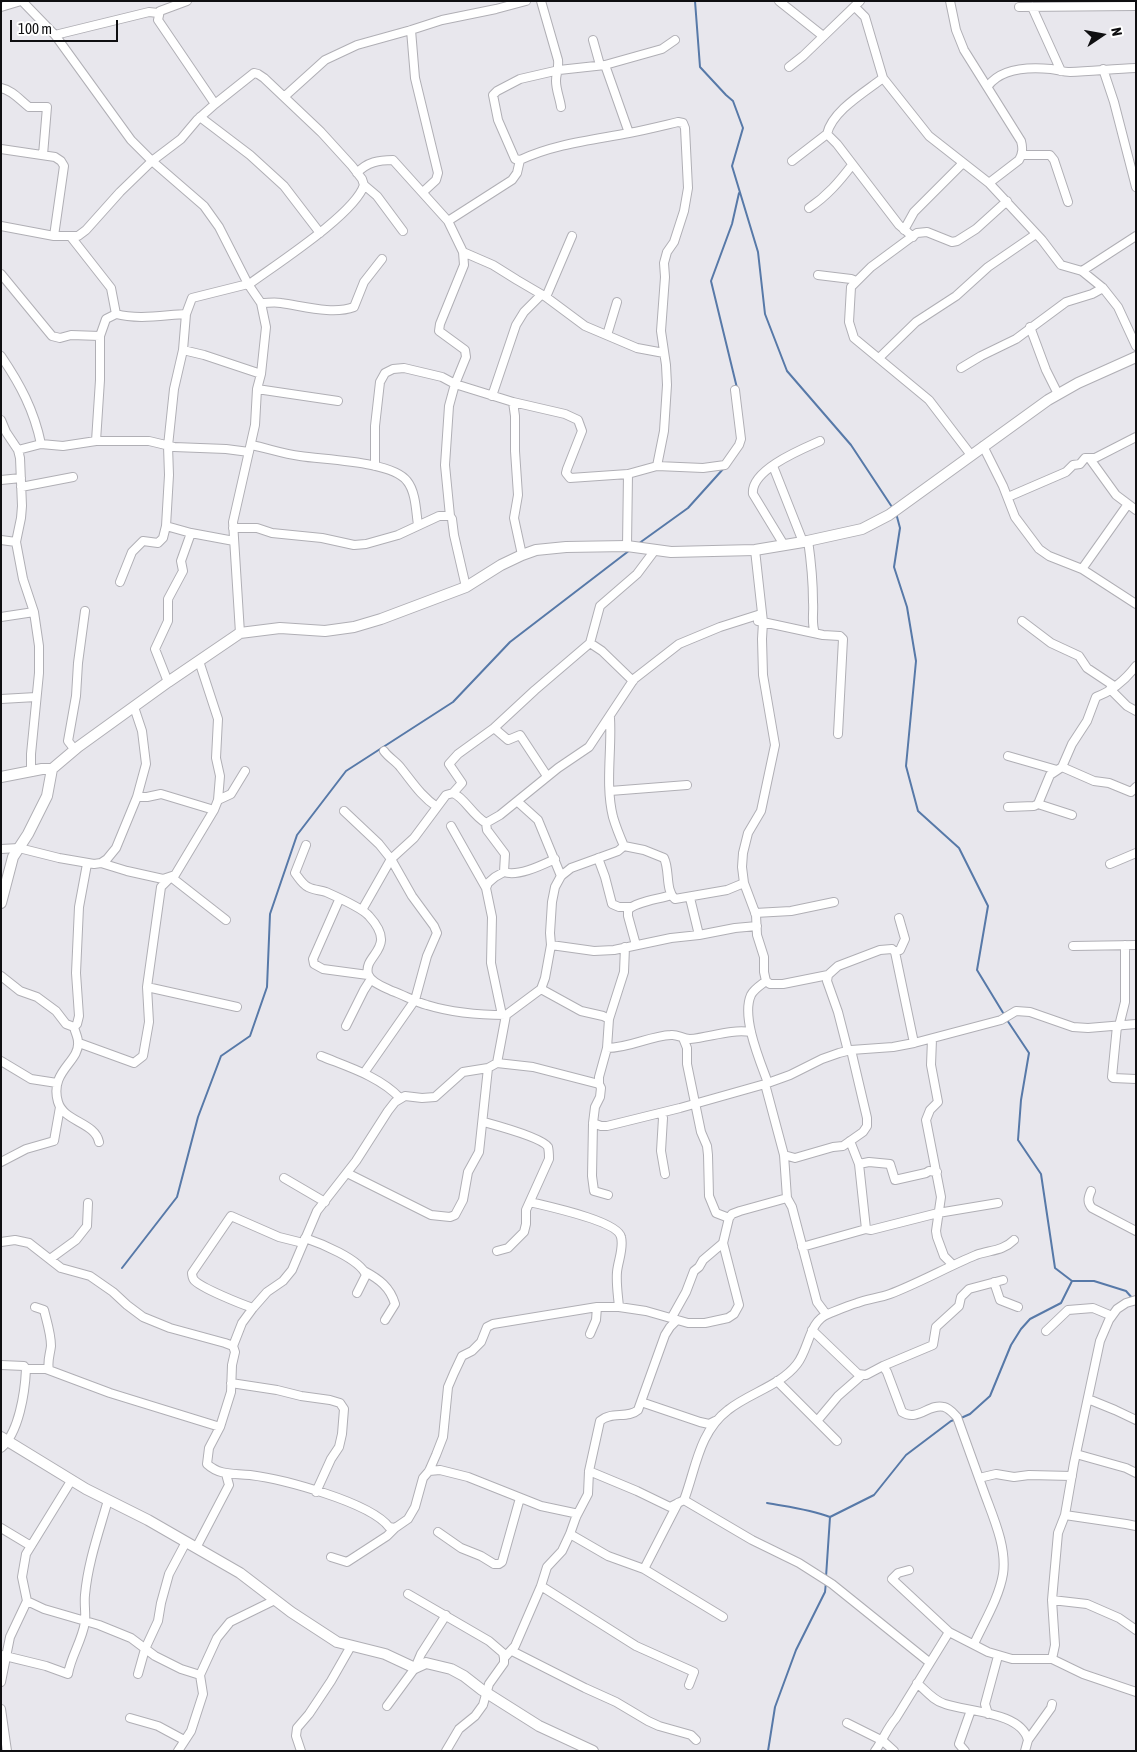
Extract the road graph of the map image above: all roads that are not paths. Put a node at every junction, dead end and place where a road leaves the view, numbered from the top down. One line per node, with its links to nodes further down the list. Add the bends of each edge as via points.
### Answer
1 (21, 1): 9 (street); 14 (street)
2 (187, 1): 12 (street, via 164,8)
3 (526, 1): 13 (street)
4 (541, 1): 22 (street)
5 (779, 1): 15 (street)
6 (950, 1): 25 (street, via 964,50)
7 (857, 4): 15 (street); 24 (street, via 865,17)
8 (1136, 6): 11 (street)
9 (1, 7)
10 (1019, 7): 11 (street)
11 (1032, 7): 23 (street)
12 (158, 14): 14 (street, via 149,12); 28 (street, via 160,23)
13 (411, 30): 27 (street, via 370,40 325,60); 46 (street, via 415,78 438,173 436,180)
14 (55, 35): 38 (street, via 123,130)
15 (823, 36): 19 (street)
16 (593, 40): 18 (street)
17 (675, 40): 18 (street, via 662,49)
18 (602, 65): 22 (street); 31 (street)
19 (789, 67)
20 (1136, 68): 21 (street)
21 (1103, 69): 23 (street); 36 (street)
22 (559, 70): 29 (street, via 556,83); 37 (street, via 520,80 494,95 501,127 515,159)
23 (1061, 71): 25 (street, via 1025,69 1007,72 993,78)
24 (883, 78): 32 (street, via 843,110 830,124); 40 (street, via 929,136)
25 (988, 86): 35 (street, via 1021,141)
26 (1, 88): 34 (street, via 15,94 29,107 47,106)
27 (284, 97): 28 (street, via 254,73); 42 (street)
28 (215, 104): 30 (street)
29 (562, 107)
30 (200, 117): 38 (street, via 181,138); 54 (street, via 284,186)
31 (629, 133): 37 (street, via 560,145); 79 (street, via 678,122 685,128 688,188 684,211 664,263 661,331)
32 (827, 134): 39 (street); 41 (street)
33 (1, 149): 34 (street)
34 (43, 155): 56 (street, via 61,160 64,166)
35 (1022, 155): 43 (street, via 1020,160); 48 (street, via 1050,155)
36 (1132, 156): 45 (street)
37 (520, 160): 50 (street, via 512,180)
38 (152, 161): 59 (street, via 86,230); 67 (street, via 204,206 219,227)
39 (792, 161)
40 (963, 163): 43 (street); 52 (street, via 914,212)
41 (852, 165): 49 (street, via 835,187); 52 (street)
42 (357, 173): 44 (street); 46 (street, via 379,160 393,160)
43 (989, 183): 47 (street)
44 (364, 185): 53 (street, via 377,196); 54 (street, via 361,194)
45 (1136, 187)
46 (423, 192): 50 (street)
47 (1007, 201): 55 (street); 60 (street, via 976,230 958,241 952,242 927,232)
48 (1068, 202)
49 (809, 208)
50 (448, 221): 61 (street)
51 (1, 226): 56 (street)
52 (904, 230): 60 (street)
53 (403, 231)
54 (320, 233): 67 (street)
55 (1036, 234): 63 (street, via 1061,265); 82 (street, via 988,267 956,296 916,322)
56 (54, 236): 59 (street)
57 (572, 236): 69 (street)
58 (1136, 236): 63 (street)
59 (71, 237): 72 (street, via 111,288)
60 (913, 237): 66 (street)
61 (463, 252): 69 (street, via 494,265); 85 (street, via 464,265 439,331 465,350 466,357)
62 (382, 260): 71 (street, via 364,282 354,307 347,310)
63 (1082, 271): 68 (street)
64 (1, 274): 76 (street, via 52,336)
65 (818, 275): 66 (street)
66 (856, 282): 82 (street, via 852,287 849,322 854,338)
67 (248, 284): 71 (street); 73 (street, via 192,298)
68 (1103, 288): 74 (street, via 1066,302); 77 (street, via 1118,307)
69 (544, 296): 75 (street, via 585,326); 89 (street, via 524,312 516,325)
70 (617, 302): 75 (street)
71 (261, 303): 84 (street, via 266,327)
72 (116, 314): 73 (street); 76 (street, via 106,319)
73 (186, 314): 78 (street)
74 (1030, 327): 83 (street, via 1016,339); 88 (street)
75 (607, 334): 79 (street, via 637,348)
76 (100, 336): 94 (street)
77 (1136, 346)
78 (184, 350): 84 (street); 97 (street, via 174,388)
79 (664, 353): 104 (street, via 667,385 664,431)
80 (1, 356): 96 (street, via 32,409)
81 (1136, 357): 88 (street)
82 (879, 358): 101 (street, via 929,400)
83 (961, 368)
84 (261, 374): 86 (street)
85 (455, 384): 89 (street); 103 (street, via 442,377 404,368 385,373 376,404); 114 (street, via 449,406 445,464)
86 (257, 389): 90 (street); 99 (street)
87 (735, 390): 104 (street, via 741,439 725,465 703,468)
88 (1058, 394): 98 (street)
89 (492, 396): 91 (street)
90 (338, 401)
91 (513, 402): 106 (street, via 578,420 582,431 567,469 570,478); 127 (street, via 518,495 514,518)
92 (1, 420): 100 (street)
93 (1136, 437): 102 (street)
94 (96, 441): 96 (street, via 63,446); 97 (street, via 149,441)
95 (820, 441): 105 (street, via 788,454)
96 (41, 444): 100 (street)
97 (168, 446): 99 (street); 115 (street)
98 (983, 446): 101 (street); 111 (street)
99 (250, 448): 103 (street); 117 (street)
100 (18, 450): 108 (street, via 22,469)
101 (971, 455): 121 (street, via 889,515 862,529)
102 (1090, 459): 111 (street, via 1085,458 1066,472); 112 (street, via 1116,495)
103 (375, 466): 116 (street, via 406,478)
104 (657, 466): 106 (street)
105 (773, 466): 121 (street); 124 (street, via 756,480 752,488)
106 (628, 474): 123 (street)
107 (73, 477): 110 (street)
108 (20, 478): 109 (street); 110 (street)
109 (1, 480)
110 (22, 487): 122 (street)
111 (1008, 497): 128 (street, via 1016,517 1039,549)
112 (1128, 504): 113 (street); 128 (street)
113 (1136, 510)
114 (450, 516): 116 (street, via 438,516); 130 (street)
115 (166, 526): 118 (street); 129 (street, via 158,543 142,541 132,552)
116 (418, 526): 117 (street, via 398,535 354,545 257,528)
117 (233, 528): 120 (street)
118 (191, 533): 120 (street); 143 (street, via 181,561 183,571 168,599 168,621 155,649)
119 (1, 540): 122 (street)
120 (234, 541): 138 (street)
121 (806, 541): 124 (street); 137 (street, via 812,572)
122 (16, 542): 133 (street)
123 (627, 546): 125 (street); 127 (street, via 566,547)
124 (784, 546): 126 (street)
125 (655, 550): 126 (street); 139 (street, via 637,574 600,606)
126 (755, 550): 135 (street)
127 (522, 555): 130 (street)
128 (1082, 570): 131 (street)
129 (120, 582)
130 (466, 586): 138 (street, via 354,627 325,632 280,628)
131 (1136, 604)
132 (85, 611): 152 (street, via 68,742)
133 (34, 612): 134 (street); 145 (street, via 39,646)
134 (1, 617)
135 (762, 618): 137 (street, via 805,631); 142 (street, via 720,627 679,644); 190 (street, via 763,675 775,745 761,811 748,833 743,853)
136 (1022, 621): 144 (street, via 1051,643 1079,656 1087,668)
137 (814, 630): 151 (street, via 843,639)
138 (240, 633): 140 (street)
139 (590, 643): 142 (street); 150 (street)
140 (199, 661): 143 (street); 166 (street, via 218,719)
141 (1136, 666): 144 (street, via 1126,679)
142 (633, 681): 149 (street)
143 (168, 682): 147 (street)
144 (1112, 687): 148 (street, via 1127,706); 155 (street, via 1096,697 1087,721)
145 (36, 697): 146 (street); 158 (street)
146 (1, 699)
147 (134, 707): 152 (street); 165 (street, via 142,731 146,764)
148 (1136, 711)
149 (610, 718): 159 (street, via 589,747); 163 (street)
150 (494, 728): 159 (street, via 508,740 520,735); 164 (street, via 448,764 462,783)
151 (838, 734)
152 (75, 750): 156 (street)
153 (384, 752): 169 (street)
154 (1008, 756): 155 (street)
155 (1059, 768): 162 (street, via 1131,792); 168 (street, via 1050,775)
156 (52, 769): 158 (street); 178 (street, via 47,796)
157 (245, 771): 166 (street, via 231,794)
158 (31, 772): 160 (street)
159 (547, 776): 167 (street)
160 (1, 777)
161 (687, 785): 163 (street)
162 (1136, 786)
163 (610, 791): 177 (street, via 613,816)
164 (453, 793): 169 (street, via 446,795); 174 (street)
165 (137, 797): 171 (street, via 161,794); 184 (street, via 116,848)
166 (218, 800): 171 (street)
167 (518, 802): 174 (street); 183 (street, via 538,820)
168 (1038, 804): 170 (street); 173 (street)
169 (436, 807): 182 (street, via 414,838)
170 (1008, 807)
171 (214, 810): 189 (street)
172 (344, 811): 182 (street)
173 (1072, 815)
174 (486, 823): 187 (street, via 487,830 505,854)
175 (451, 826): 191 (street)
176 (306, 845): 194 (street, via 295,873 307,887)
177 (624, 846): 181 (street); 192 (street, via 664,858)
178 (19, 848): 179 (street); 185 (street); 196 (street, via 13,857)
179 (1, 849)
180 (1136, 853): 186 (street)
181 (598, 858): 188 (street, via 571,868); 197 (street, via 612,904)
182 (391, 859): 198 (street); 217 (street, via 437,933)
183 (555, 859): 187 (street, via 532,869 510,874); 188 (street)
184 (101, 863): 185 (street); 189 (street, via 127,871)
185 (87, 864): 224 (street, via 79,907 76,973 79,1016)
186 (1110, 864)
187 (504, 872): 191 (street)
188 (561, 876): 204 (street, via 552,902)
189 (171, 877): 201 (street); 215 (street, via 161,887)
190 (744, 883): 193 (street); 199 (street)
191 (486, 888): 219 (street, via 492,918 491,963)
192 (671, 895): 193 (street, via 675,899); 197 (street)
193 (690, 898): 203 (street)
194 (339, 900): 198 (street); 213 (street, via 313,959 314,964 323,969)
195 (834, 902): 199 (street)
196 (1, 903)
197 (630, 907): 205 (street, via 628,916)
198 (362, 910): 213 (street, via 376,924 381,938 368,968)
199 (755, 913): 202 (street)
200 (898, 918): 210 (street, via 905,939 902,948)
201 (226, 920)
202 (756, 926): 203 (street); 214 (street)
203 (699, 935): 205 (street)
204 (551, 945): 209 (street, via 594,951); 216 (street)
205 (636, 945): 209 (street)
206 (1125, 945): 207 (street); 208 (street); 223 (street, via 1125,1002)
207 (1136, 945)
208 (1073, 946)
209 (625, 947): 220 (street, via 624,972)
210 (895, 952): 211 (street, via 892,949 880,950 838,966); 228 (street)
211 (828, 975): 214 (street, via 783,984); 231 (street, via 827,981)
212 (1, 976): 224 (street, via 20,991 37,997 56,1011 66,1024)
213 (370, 977): 217 (street, via 383,987); 222 (street)
214 (766, 981): 225 (street, via 751,994)
215 (147, 987): 218 (street); 229 (street, via 149,1022 143,1056 134,1063)
216 (541, 990): 219 (street); 220 (street, via 581,1011)
217 (415, 1000): 219 (street, via 467,1013); 236 (street)
218 (237, 1007)
219 (504, 1015): 234 (street)
220 (609, 1019): 230 (street)
221 (1136, 1024): 223 (street)
222 (346, 1026)
223 (1118, 1026): 227 (street, via 1073,1027 1030,1012 1016,1011 1004,1018); 237 (street, via 1112,1077)
224 (74, 1027): 229 (street)
225 (751, 1032): 226 (street); 240 (street)
226 (683, 1038): 230 (street, via 673,1034 620,1048); 242 (street)
227 (932, 1039): 228 (street); 252 (street, via 931,1065 938,1102 926,1120)
228 (914, 1043): 231 (street, via 893,1048)
229 (79, 1044): 238 (street)
230 (607, 1048): 239 (street)
231 (850, 1050): 240 (street); 248 (street, via 867,1118 863,1132)
232 (321, 1056): 236 (street)
233 (1, 1061): 238 (street, via 31,1079)
234 (497, 1063): 235 (street); 239 (street, via 533,1067)
235 (488, 1068): 241 (street, via 463,1072 435,1097); 245 (street)
236 (364, 1073): 241 (street, via 393,1090)
237 (1136, 1079)
238 (57, 1083): 243 (street)
239 (599, 1084): 246 (street, via 600,1097)
240 (766, 1084): 242 (street); 249 (street)
241 (400, 1098): 253 (street, via 388,1110)
242 (696, 1104): 244 (street); 264 (street, via 707,1146 709,1196 716,1212)
243 (60, 1108): 247 (street, via 96,1133); 250 (street, via 54,1141 26,1149)
244 (661, 1113): 246 (street, via 607,1126); 254 (street)
245 (484, 1122): 253 (street, via 479,1152 468,1172 463,1200 455,1215 450,1217 430,1215); 260 (street, via 506,1127 547,1146 549,1159)
246 (593, 1123): 257 (street, via 594,1191)
247 (99, 1142)
248 (850, 1142): 249 (street, via 795,1158); 251 (street)
249 (784, 1155): 258 (street)
250 (1, 1162)
251 (859, 1164): 252 (street, via 890,1164 895,1180); 265 (street)
252 (937, 1172): 263 (street, via 941,1197)
253 (348, 1173): 259 (street)
254 (665, 1174)
255 (284, 1178): 259 (street)
256 (1091, 1191): 266 (street, via 1088,1198 1092,1208)
257 (608, 1195)
258 (787, 1198): 264 (street, via 740,1211); 271 (street)
259 (325, 1202): 267 (street, via 317,1211)
260 (530, 1202): 272 (street, via 524,1232 508,1248); 281 (street, via 609,1225 618,1231 622,1237 617,1277)
261 (88, 1203): 273 (street, via 87,1226 76,1240)
262 (998, 1203): 263 (street)
263 (938, 1214): 265 (street); 274 (street, via 937,1237 944,1256)
264 (729, 1218): 270 (street)
265 (866, 1229): 271 (street)
266 (1136, 1231)
267 (304, 1240): 275 (street, via 322,1244); 283 (street, via 292,1270 283,1282 267,1292); 283 (street, via 279,1237 231,1216 192,1273 194,1280 201,1285)
268 (1014, 1240): 274 (street, via 1001,1249)
269 (1, 1242): 273 (street, via 29,1243)
270 (723, 1243): 287 (street, via 694,1271); 287 (street, via 737,1292 737,1311 728,1318 705,1323 692,1324)
271 (802, 1247): 285 (street, via 817,1302)
272 (498, 1251)
273 (50, 1258): 292 (street, via 60,1268 90,1276 143,1317)
274 (953, 1265): 285 (street, via 888,1295)
275 (364, 1271): 278 (street, via 365,1279); 288 (street, via 391,1292 395,1304)
276 (1003, 1280): 277 (street)
277 (994, 1282): 282 (street, via 1000,1300); 294 (street, via 969,1289 961,1297 959,1306 936,1327 933,1345)
278 (357, 1293)
279 (1136, 1300): 286 (street, via 1126,1303)
280 (35, 1307): 296 (street, via 44,1310 49,1329)
281 (619, 1307): 284 (street); 287 (street)
282 (1018, 1307)
283 (253, 1308): 292 (street, via 242,1323)
284 (597, 1308): 291 (street); 309 (street, via 487,1327 481,1342 462,1356 448,1387 442,1437)
285 (826, 1314): 289 (street)
286 (1112, 1316): 290 (street, via 1093,1308 1068,1310); 300 (street, via 1100,1341)
287 (674, 1319): 301 (street, via 665,1335)
288 (385, 1320)
289 (812, 1330): 297 (street); 298 (street, via 804,1355 796,1366)
290 (1046, 1331)
291 (590, 1334)
292 (233, 1346): 299 (street)
293 (1, 1365): 295 (street, via 24,1366)
294 (883, 1366): 297 (street); 314 (street, via 902,1412 918,1415 942,1406 958,1419)
295 (26, 1369): 296 (street); 307 (street, via 23,1400)
296 (49, 1370): 305 (street, via 110,1393)
297 (862, 1375): 304 (street)
298 (776, 1381): 302 (street, via 728,1409); 304 (street)
299 (231, 1383): 305 (street); 316 (street, via 340,1403 344,1409 339,1447)
300 (1088, 1399): 303 (street); 308 (street)
301 (642, 1402): 302 (street, via 708,1424); 310 (street, via 634,1414 604,1417 600,1421)
302 (717, 1420): 319 (street, via 706,1434)
303 (1136, 1420)
304 (817, 1421): 306 (street)
305 (220, 1427): 312 (street, via 209,1448 207,1464)
306 (837, 1441)
307 (4, 1442): 315 (street)
308 (1076, 1454): 311 (street); 313 (street)
309 (429, 1471): 317 (street, via 440,1470 468,1477); 324 (street, via 423,1478 415,1507 408,1519)
310 (589, 1472): 319 (street, via 670,1507); 321 (street, via 588,1494)
311 (1136, 1473)
312 (229, 1476): 316 (street, via 251,1475); 329 (street, via 229,1485)
313 (1072, 1476): 314 (street, via 1014,1477 996,1474); 320 (street)
314 (979, 1478): 343 (street, via 995,1523 1003,1567 995,1597)
315 (72, 1481): 318 (street); 328 (street)
316 (316, 1492): 324 (street, via 346,1500 373,1514 389,1527)
317 (520, 1498): 321 (street, via 574,1513); 325 (street, via 499,1564 460,1548)
318 (108, 1500): 327 (street); 340 (street, via 91,1556)
319 (681, 1502): 331 (street); 351 (street, via 799,1563 832,1584)
320 (1065, 1515): 322 (street); 336 (street, via 1058,1533)
321 (576, 1517): 326 (street)
322 (1136, 1526)
323 (1, 1528): 328 (street)
324 (396, 1528): 330 (street, via 347,1562)
325 (438, 1532)
326 (570, 1534): 331 (street, via 608,1556); 333 (street, via 562,1551 548,1567)
327 (186, 1542): 329 (street); 345 (street, via 169,1574 158,1621)
328 (31, 1546): 337 (street, via 22,1571)
329 (196, 1548): 335 (street)
330 (331, 1557)
331 (644, 1569): 339 (street)
332 (909, 1570): 342 (street, via 892,1579)
333 (541, 1586): 346 (street); 357 (street, via 636,1646 694,1672)
334 (408, 1594): 338 (street)
335 (275, 1600): 344 (street, via 337,1642); 354 (street, via 230,1622 217,1638)
336 (1052, 1600): 341 (street, via 1087,1604 1119,1618); 350 (street, via 1055,1645)
337 (27, 1602): 340 (street); 347 (street)
338 (446, 1615): 349 (street, via 489,1641 503,1653); 352 (street)
339 (723, 1617)
340 (85, 1621): 345 (street, via 131,1638); 347 (street, via 68,1674)
341 (1136, 1630)
342 (949, 1632): 343 (street); 351 (street)
343 (974, 1644): 348 (street)
344 (351, 1646): 352 (street, via 385,1654); 373 (street, via 314,1708 297,1728)
345 (145, 1649): 353 (street); 354 (street)
346 (512, 1651): 349 (street); 368 (street, via 648,1721 691,1735)
347 (3, 1655): 355 (street)
348 (998, 1656): 350 (street, via 1012,1660); 364 (street, via 985,1704)
349 (504, 1658): 358 (street)
350 (1052, 1659): 359 (street, via 1082,1674)
351 (929, 1662): 356 (street)
352 (415, 1668): 358 (street, via 426,1663 451,1669); 361 (street)
353 (138, 1674)
354 (200, 1675): 367 (street, via 203,1694 191,1731)
355 (1, 1682)
356 (917, 1684): 363 (street, via 944,1704); 370 (street, via 890,1724)
357 (689, 1685)
358 (486, 1692): 374 (street, via 483,1705 459,1729); 375 (street, via 539,1726)
359 (1136, 1692)
360 (1052, 1704): 369 (street)
361 (387, 1706)
362 (1, 1709): 371 (street)
363 (972, 1710): 364 (street); 378 (street, via 959,1744)
364 (988, 1714): 369 (street, via 1022,1728)
365 (130, 1718): 367 (street, via 158,1726)
366 (848, 1723): 370 (street)
367 (184, 1740): 372 (street)
368 (696, 1740)
369 (1028, 1740): 379 (street)
370 (883, 1741): 376 (street); 377 (street)
371 (7, 1751)
372 (178, 1751)
373 (301, 1751)
374 (446, 1751)
375 (593, 1751)
376 (876, 1751)
377 (894, 1751)
378 (965, 1751)
379 (1025, 1751)

